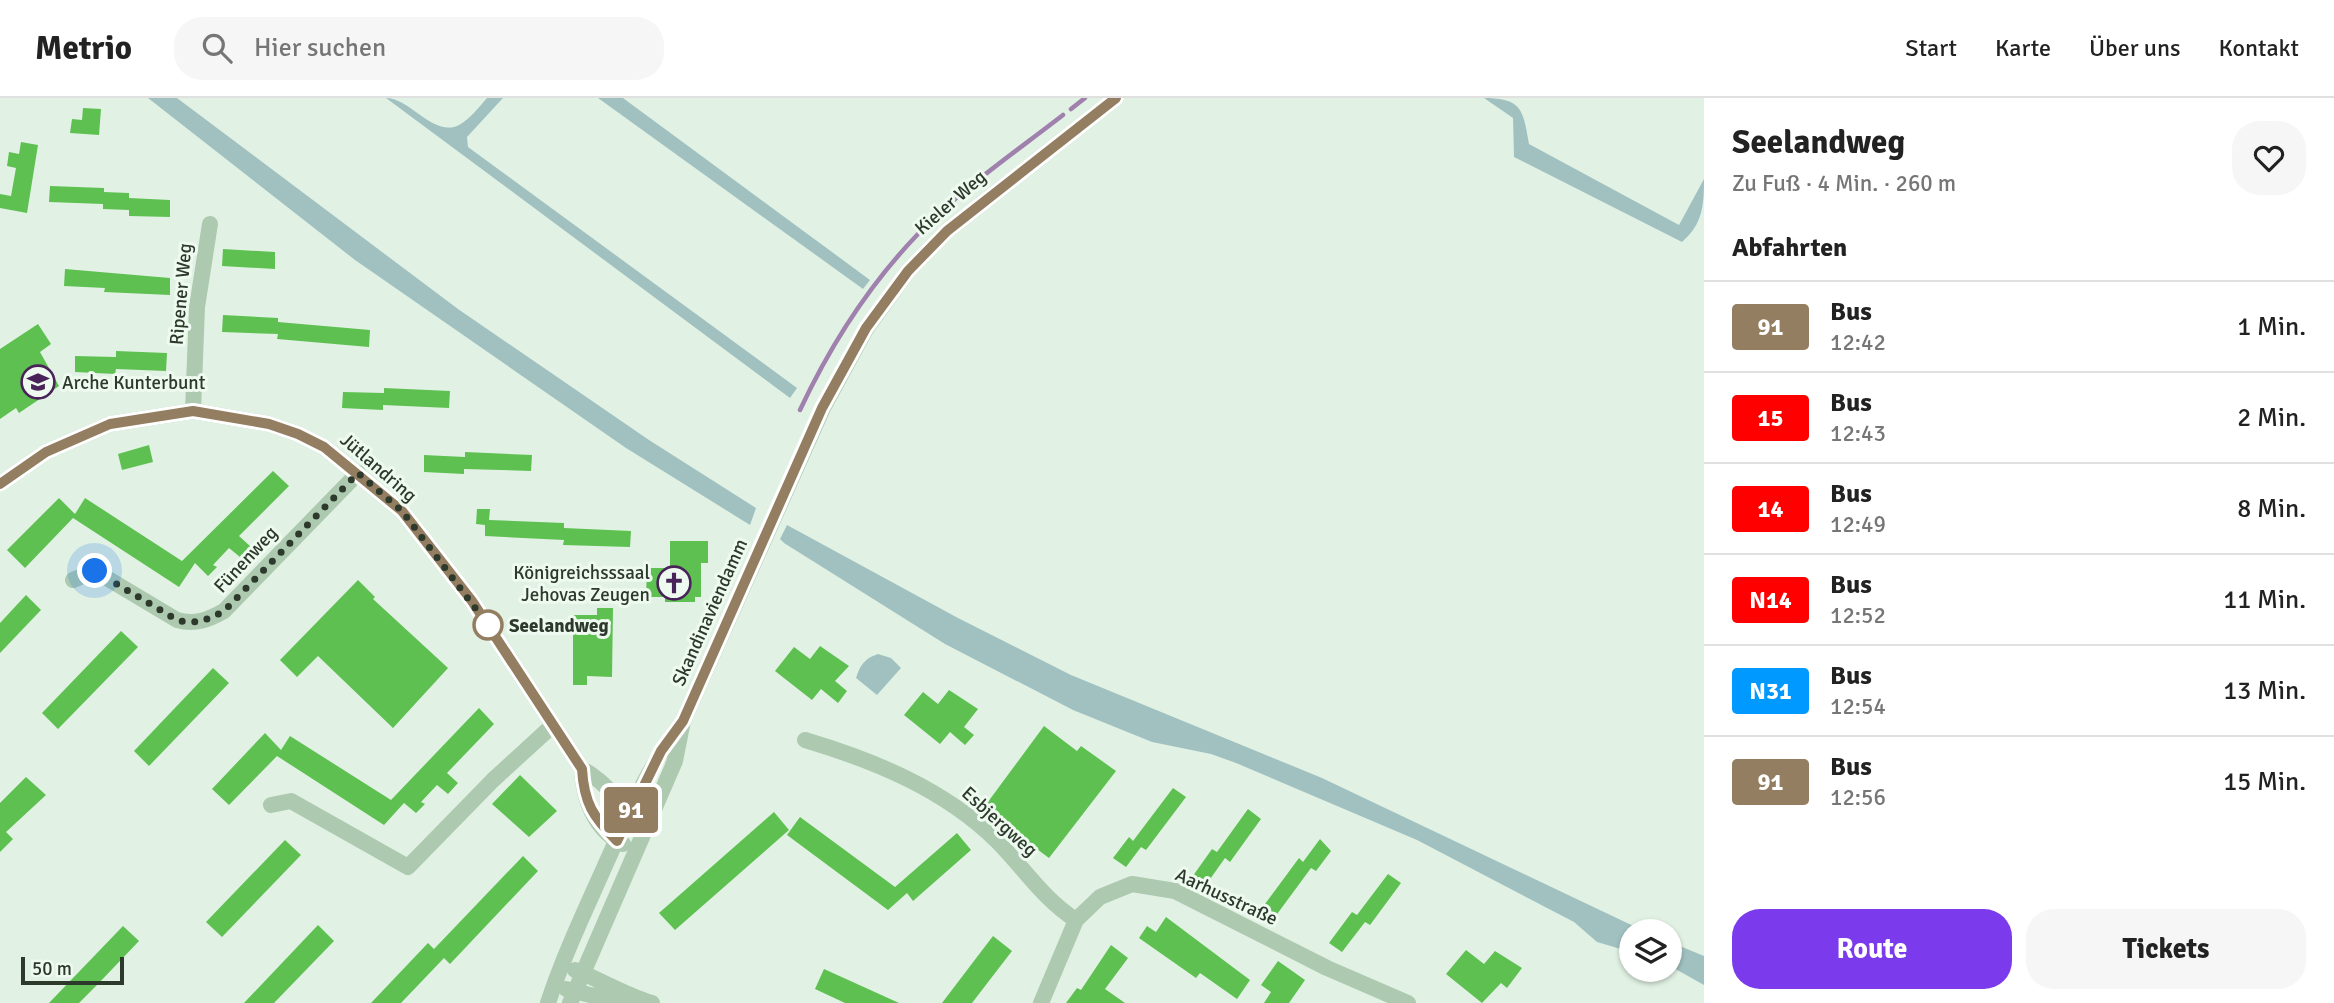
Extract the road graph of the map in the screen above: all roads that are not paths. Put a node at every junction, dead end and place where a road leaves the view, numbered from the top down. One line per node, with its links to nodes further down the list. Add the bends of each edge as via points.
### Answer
1 (1116, 98): 6 (street, Kieler Weg, via 966,214 890,293 837,378)
2 (210, 224): 3 (street, Ripener Weg, via 197,307)
3 (193, 411): 4 (street, Jütlandring, via 269,424 298,434); 5 (street, Jütlandring, via 110,424 46,452)
4 (358, 473): 7 (street, Fünenweg, via 224,611 209,620 190,624 177,620 95,571); 9 (street, Jütlandring, via 402,511 450,572)
5 (0, 484)
6 (774, 521): 8 (street, Skandinaviendamm)
7 (73, 580)
8 (683, 721): 13 (street, Skandinaviendamm, via 661,751); 14 (street, Skandinaviendamm, via 676,758)
9 (552, 726): 11 (street, Jütlandring); 12 (street, via 408,867 292,801)
10 (805, 740): 17 (street, Esbjergweg, via 845,752 939,794 990,835 1060,910)
11 (582, 769): 13 (street, Jütlandring, via 599,778); 15 (street, Jütlandring, via 583,794 597,821)
12 (271, 805)
13 (630, 813): 14 (street, Jütlandring); 15 (street, Skandinaviendamm)
14 (648, 821): 16 (street, Skandinaviendamm)
15 (617, 841): 16 (street, Jütlandring); 18 (street, Skandinaviendamm)
16 (635, 850): 19 (street, Skandinaviendamm)
17 (1076, 920): 23 (street, Aarhusstraße, via 1100,897 1132,884 1166,889); 26 (street, Aarhusstraße)
18 (561, 965): 19 (street); 20 (street, Skandinaviendamm)
19 (582, 972): 21 (street); 22 (street, Skandinaviendamm)
20 (554, 985): 22 (street); 24 (street, Skandinaviendamm)
21 (628, 996): 22 (street); 25 (street)
22 (572, 997)
23 (1403, 1002)
24 (548, 1003)
25 (652, 1003)
26 (1041, 1003)

